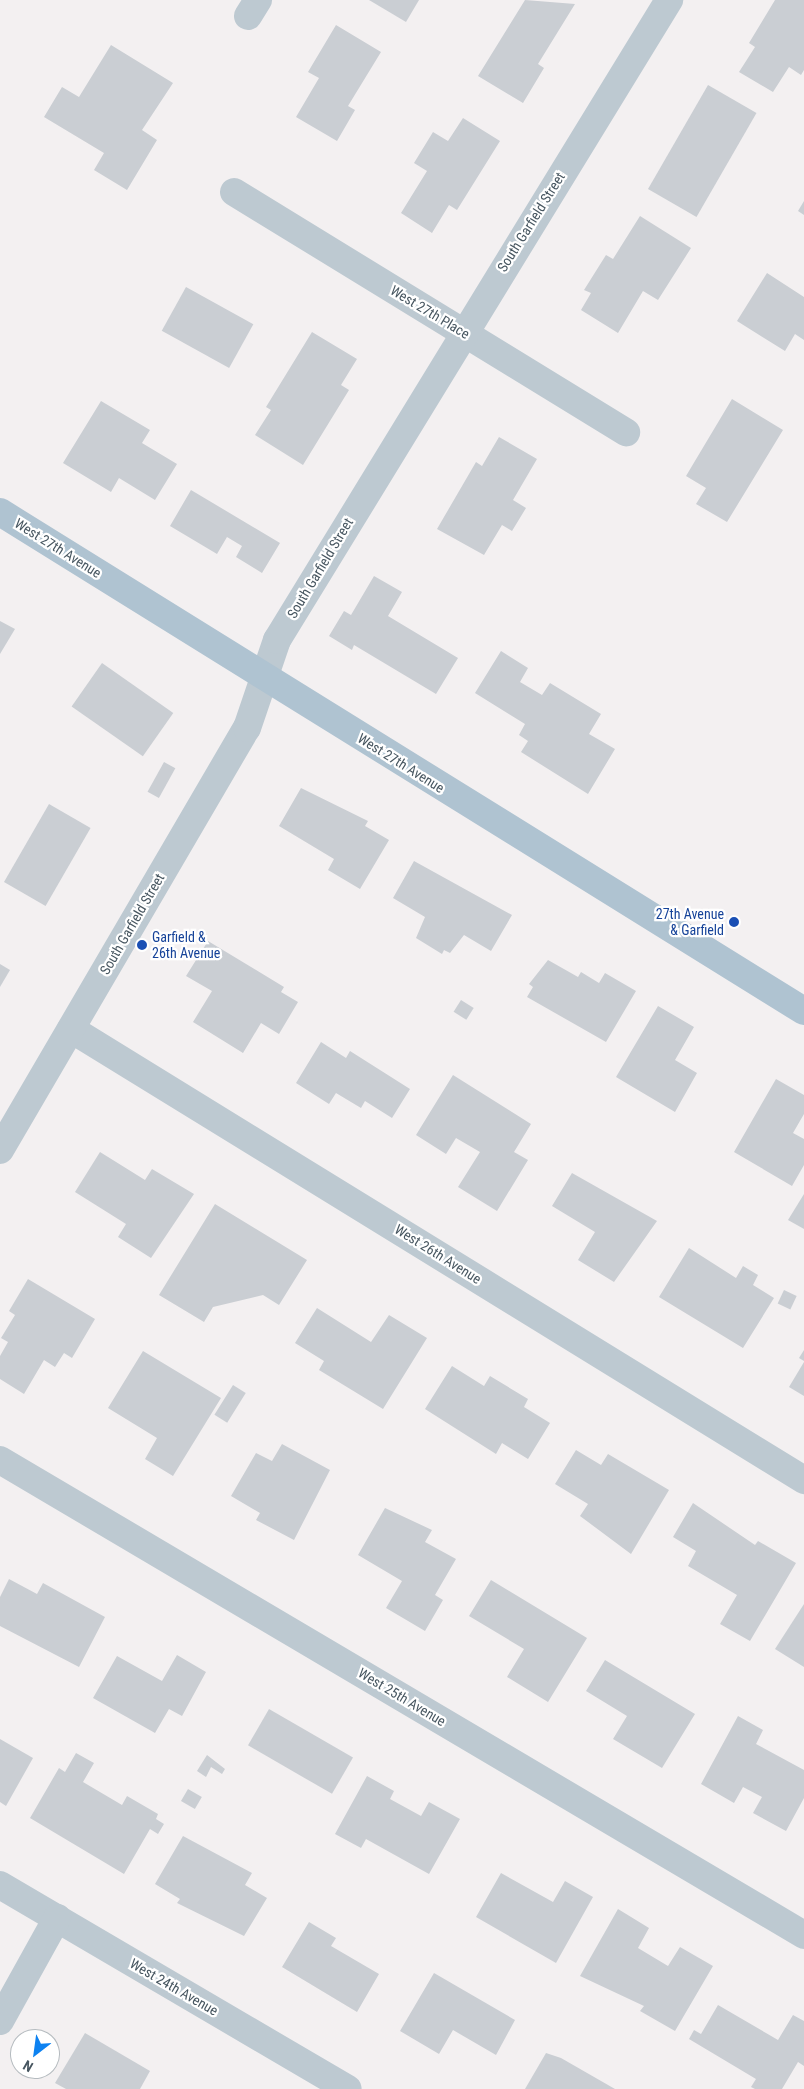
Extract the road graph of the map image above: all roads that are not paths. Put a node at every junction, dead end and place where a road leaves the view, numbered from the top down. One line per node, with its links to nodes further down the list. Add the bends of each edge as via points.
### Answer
1 (669, 0): 3 (street, South Garfield Street)
2 (234, 192): 3 (street, West 27th Place)
3 (463, 332): 4 (street, West 27th Place); 6 (street, South Garfield Street, via 277,640)
4 (626, 432)
5 (0, 512): 6 (main road, West 27th Avenue)
6 (264, 678): 7 (main road, West 27th Avenue); 8 (street, South Garfield Street, via 247,728)
7 (804, 1011)
8 (71, 1029): 9 (street, South Garfield Street); 11 (street, West 26th Avenue)
9 (0, 1150)
10 (0, 1460): 14 (street, West 25th Avenue)
11 (804, 1480)
12 (0, 1885): 13 (street, West 24th Avenue)
13 (58, 1918): 15 (street); 16 (street, West 24th Avenue)
14 (804, 1934)
15 (0, 2021)
16 (348, 2089)

